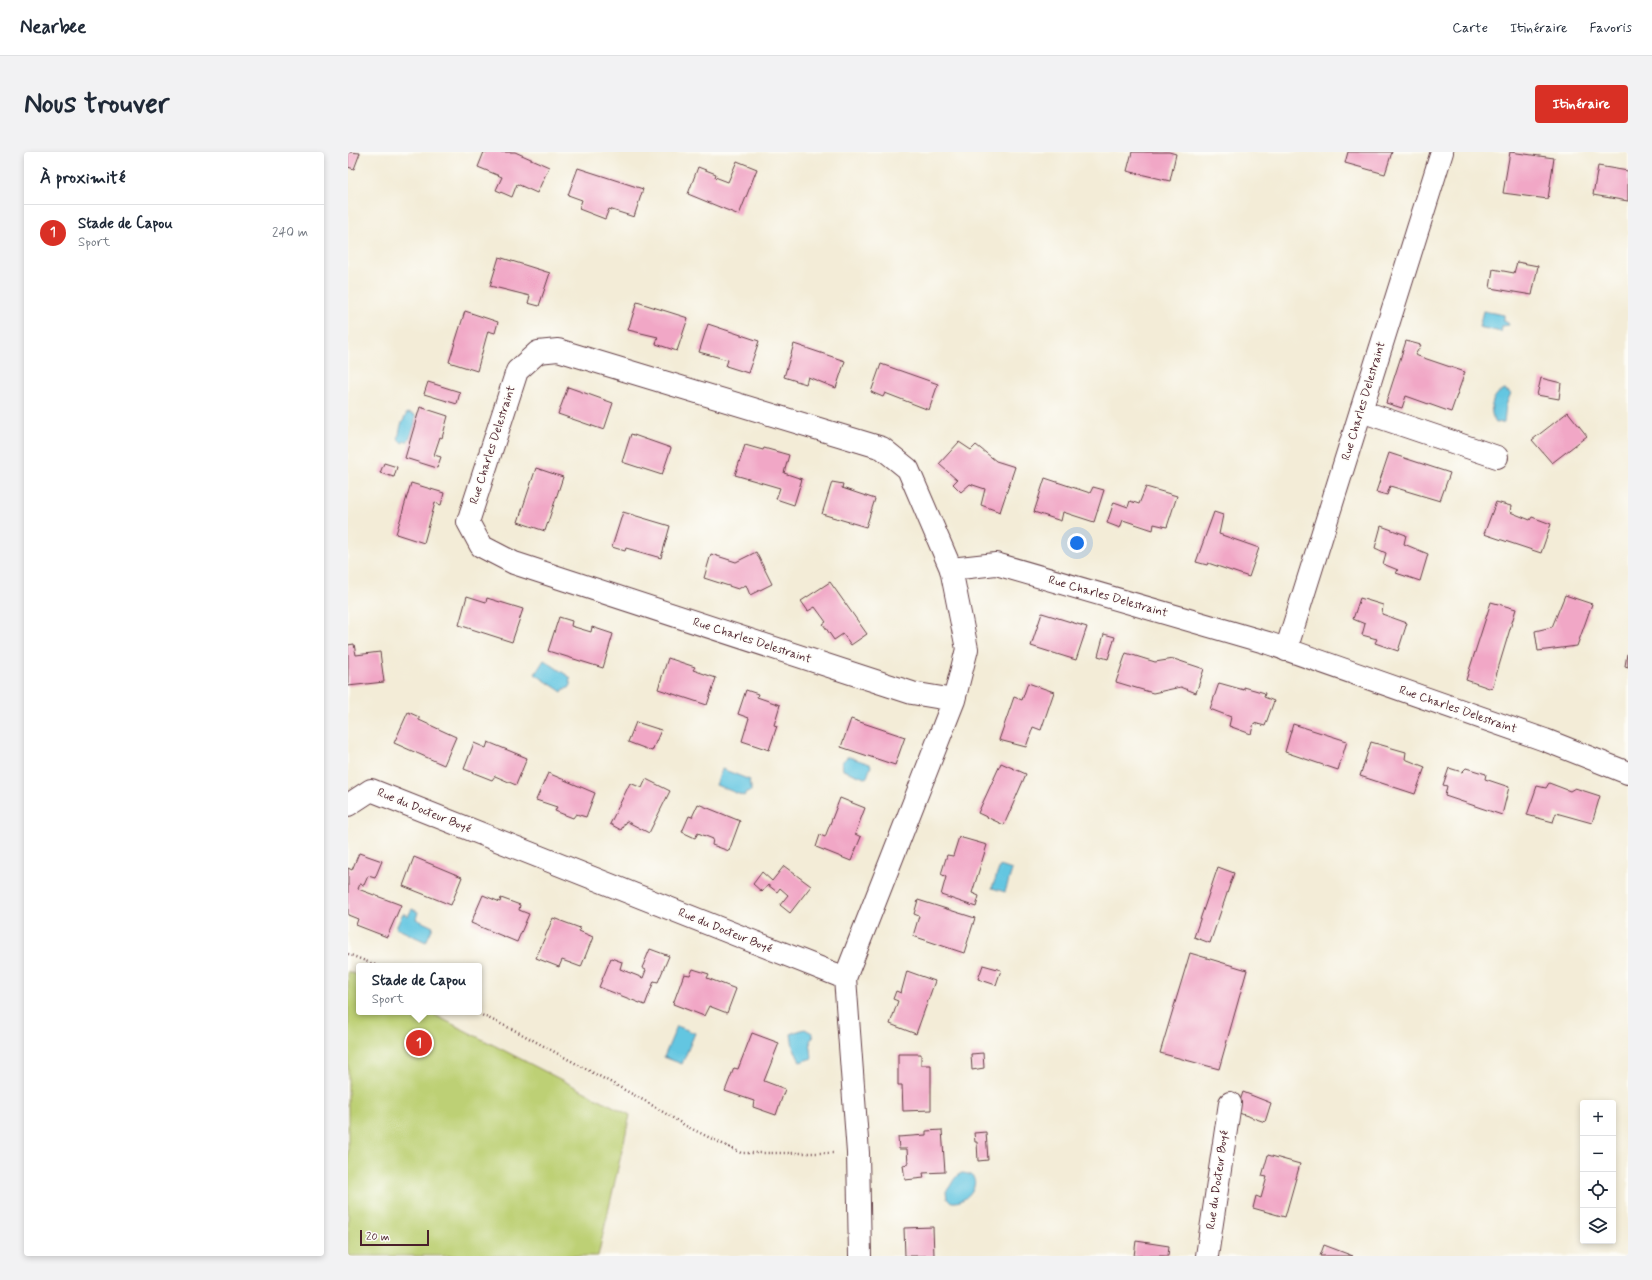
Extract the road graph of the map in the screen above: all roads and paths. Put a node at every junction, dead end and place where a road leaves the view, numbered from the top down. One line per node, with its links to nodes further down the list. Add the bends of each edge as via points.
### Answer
1 (1442, 152): 2 (street, Rue Charles Delestraint)
2 (1361, 410): 3 (street); 5 (street, Rue Charles Delestraint)
3 (1497, 457)
4 (951, 569): 5 (street, Rue Charles Delestraint, via 996,564); 6 (street, Rue Charles Delestraint, via 967,649); 6 (street, Rue Charles Delestraint, via 908,469 882,448 558,350 538,352 517,371 468,522 481,546 514,563 912,693)
5 (1286, 650): 7 (street, Rue Charles Delestraint, via 1545,740)
6 (954, 700): 11 (street, Rue Charles Delestraint)
7 (1628, 773)
8 (348, 805): 11 (street, Rue du Docteur Boyé, via 372,790)
9 (348, 954): 10 (path)
10 (370, 963)
11 (845, 978): 14 (street)
12 (481, 1015): 14 (path, via 741,1154)
13 (1230, 1103): 16 (street, Rue du Docteur Boyé)
14 (858, 1153): 15 (street)
15 (860, 1256)
16 (1207, 1256)

